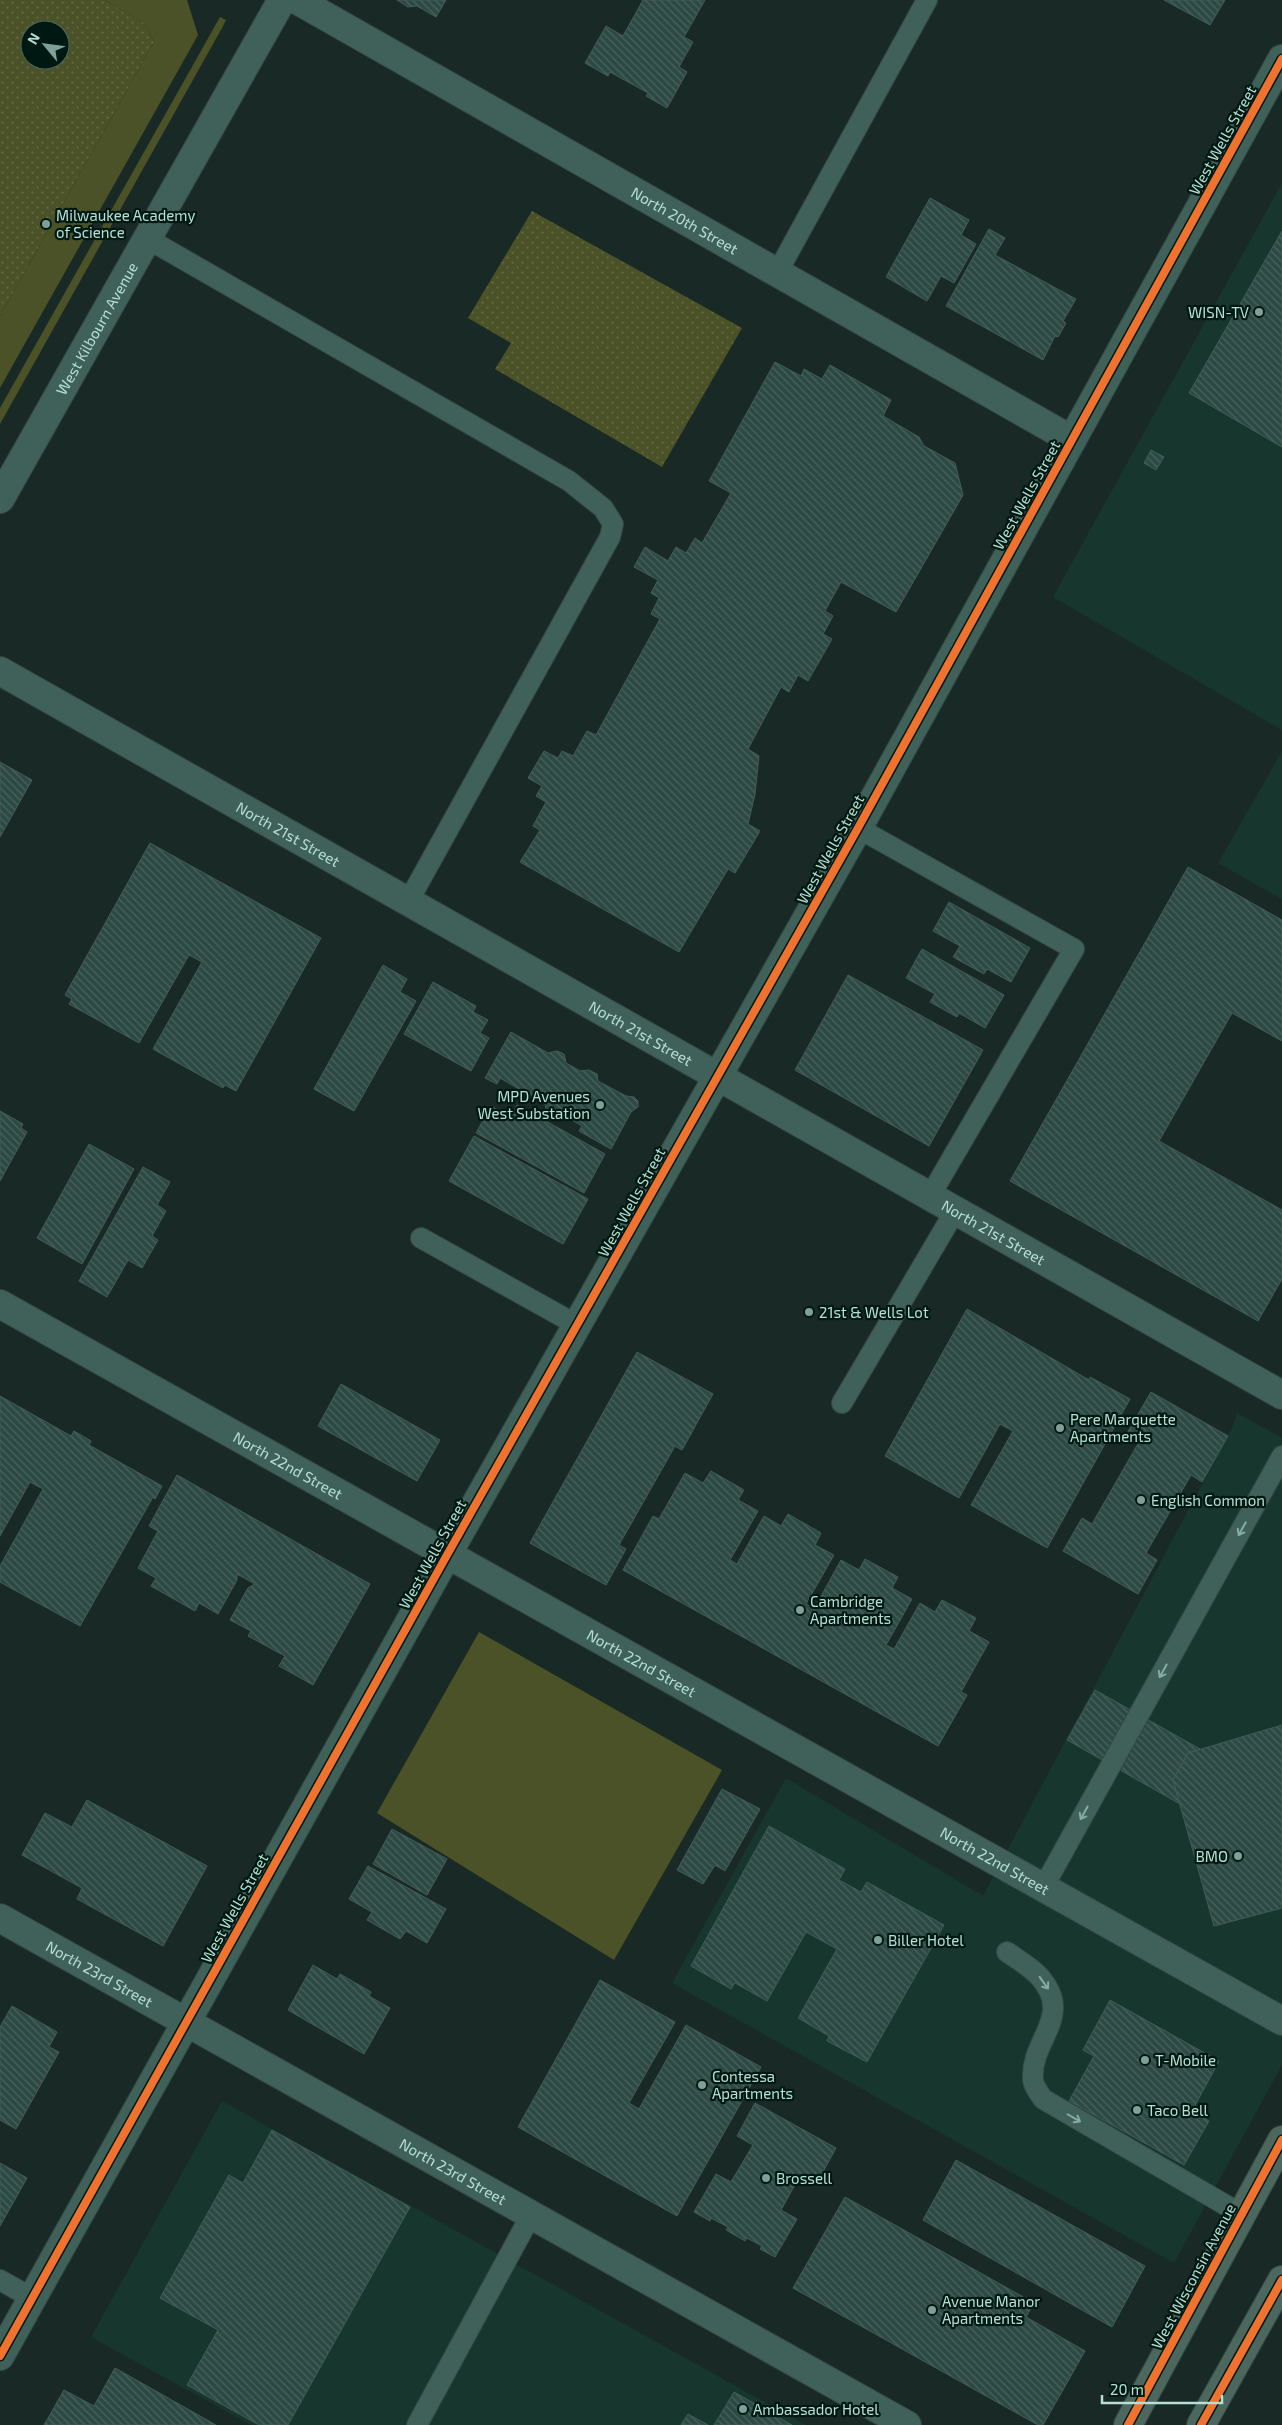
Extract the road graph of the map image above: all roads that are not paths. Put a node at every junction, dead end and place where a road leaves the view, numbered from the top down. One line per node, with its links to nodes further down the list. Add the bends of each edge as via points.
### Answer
1 (282, 0): 5 (street, West Kilbourn Avenue)
2 (297, 0): 6 (street, North 20th Street)
3 (927, 0): 6 (lane)
4 (1282, 59): 7 (street, West Wells Street)
5 (148, 239): 8 (street, West Kilbourn Avenue); 11 (lane, via 569,481 603,508 613,524 610,537)
6 (777, 273): 7 (street, North 20th Street)
7 (1072, 440): 10 (street, West Wells Street)
8 (0, 499)
9 (0, 671): 11 (street, North 21st Street)
10 (858, 828): 12 (street, West Wells Street); 13 (lane, via 1074,949)
11 (408, 902): 12 (street, North 21st Street)
12 (718, 1077): 13 (street, North 21st Street); 17 (street, West Wells Street)
13 (930, 1196): 14 (street, North 21st Street)
14 (955, 1211): 18 (street, North 21st Street); 19 (lane)
15 (421, 1238): 17 (lane)
16 (0, 1304): 21 (street, North 22nd Street)
17 (578, 1325): 21 (street, West Wells Street)
18 (1282, 1395)
19 (842, 1403)
20 (1282, 1456): 22 (lane, one-way to 22)
21 (447, 1555): 22 (street, North 22nd Street); 26 (street, West Wells Street)
22 (1043, 1888): 25 (street, North 22nd Street)
23 (0, 1918): 26 (street, North 23rd Street)
24 (1007, 1952): 28 (lane, one-way to 28, via 1038,1974 1049,1990 1054,2010 1046,2037 1034,2056 1032,2081 1043,2099)
25 (1282, 2021)
26 (186, 2022): 29 (street, North 23rd Street); 32 (street, West Wells Street)
27 (1282, 2140): 28 (main road, West Wisconsin Avenue)
28 (1241, 2214): 36 (main road, West Wisconsin Avenue)
29 (531, 2215): 34 (lane); 35 (street, North 23rd Street)
30 (0, 2280): 32 (lane)
31 (1282, 2280): 37 (main road)
32 (32, 2298): 33 (street, West Wells Street)
33 (0, 2356)
34 (417, 2425)
35 (907, 2425)
36 (1128, 2425)
37 (1201, 2425)

